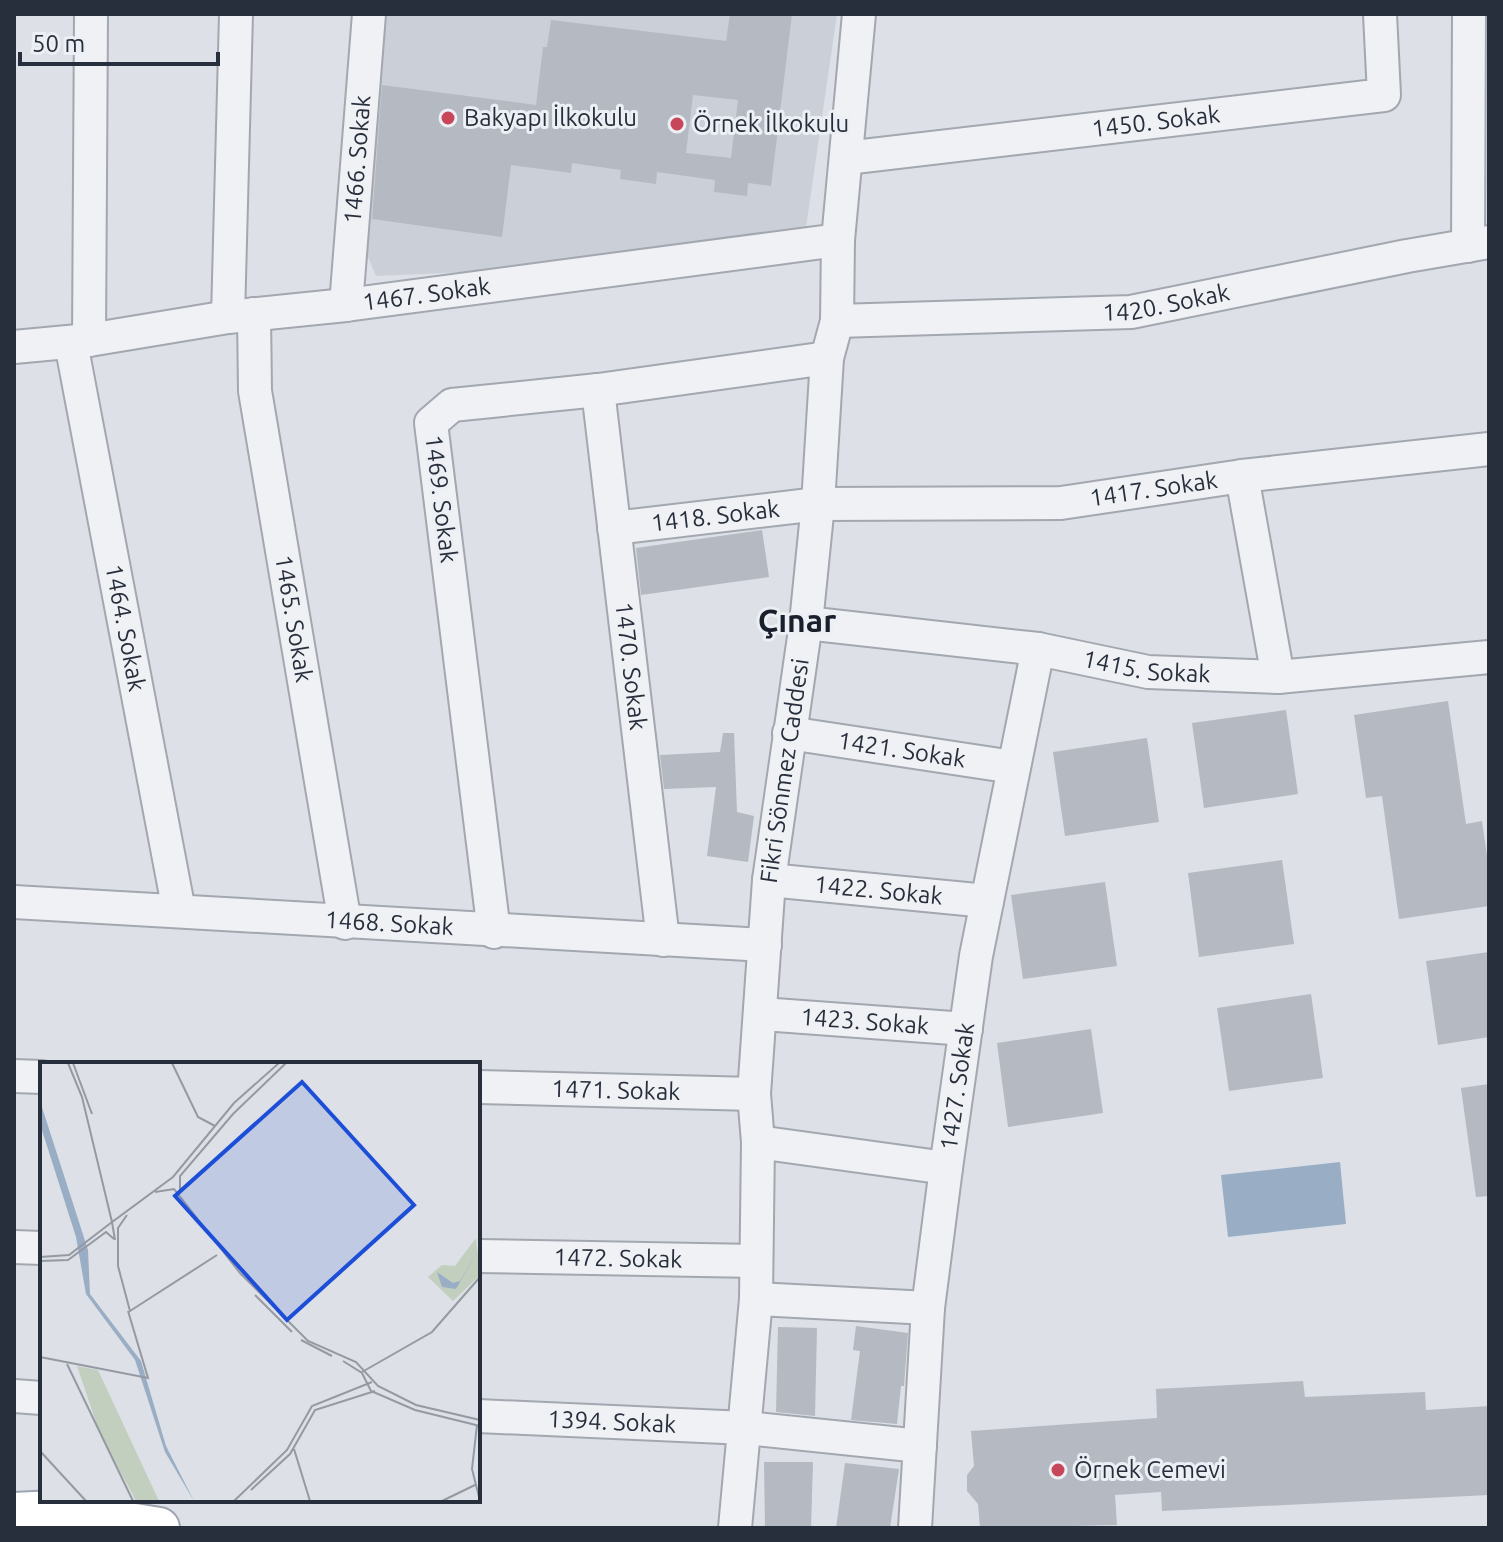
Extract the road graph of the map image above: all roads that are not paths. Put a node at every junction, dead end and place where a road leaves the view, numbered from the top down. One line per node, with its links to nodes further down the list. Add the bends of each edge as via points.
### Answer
1 (91, 14): 13 (street, 1464. Sokak)
2 (236, 14): 11 (street, 1465. Sokak)
3 (369, 14): 10 (street, 1466. Sokak)
4 (859, 14): 7 (street, Fikri Sönmez Caddesi)
5 (1380, 14): 7 (street, 1450. Sokak, via 1384,95)
6 (1469, 14): 9 (street)
7 (846, 158): 8 (street, Fikri Sönmez Caddesi)
8 (838, 240): 10 (street, 1467. Sokak); 12 (street, Fikri Sönmez Caddesi)
9 (1478, 244): 12 (street, 1420. Sokak, via 1131,312)
10 (346, 305): 11 (street, 1467. Sokak)
11 (241, 316): 13 (street, 1467. Sokak); 31 (street, 1465. Sokak)
12 (837, 321): 15 (street, Fikri Sönmez Caddesi)
13 (80, 342): 14 (street, 1467. Sokak); 30 (street, 1464. Sokak)
14 (14, 347)
15 (827, 358): 16 (street, 1469. Sokak); 19 (street, Fikri Sönmez Caddesi)
16 (598, 390): 20 (street, 1470. Sokak); 32 (street, 1469. Sokak, via 452,405 431,423)
17 (1489, 449): 18 (street, 1417. Sokak)
18 (1242, 476): 19 (street, 1417. Sokak, via 1061,503); 24 (street)
19 (818, 504): 20 (street, 1418. Sokak); 21 (street, Fikri Sönmez Caddesi)
20 (614, 528): 33 (street, 1470. Sokak)
21 (806, 623): 22 (street, 1415. Sokak); 25 (street, Fikri Sönmez Caddesi)
22 (1038, 649): 24 (street, 1415. Sokak, via 1148,672); 26 (street, 1427. Sokak)
23 (1489, 657): 24 (street, 1415. Sokak)
24 (1278, 677)
25 (789, 733): 26 (street, 1421. Sokak); 27 (street, Fikri Sönmez Caddesi)
26 (1013, 767): 29 (street, 1427. Sokak)
27 (769, 880): 29 (street, 1422. Sokak); 34 (street, Fikri Sönmez Caddesi)
28 (14, 900): 30 (street, 1468. Sokak)
29 (987, 901): 36 (street, 1427. Sokak)
30 (179, 911): 31 (street, 1468. Sokak)
31 (345, 923): 32 (street, 1468. Sokak)
32 (494, 932): 33 (street, 1468. Sokak)
33 (663, 940): 34 (street, 1468. Sokak)
34 (765, 945): 35 (street, Fikri Sönmez Caddesi)
35 (761, 1014): 36 (street, 1423. Sokak); 40 (street, Fikri Sönmez Caddesi)
36 (966, 1029): 42 (street, 1427. Sokak)
37 (14, 1076): 38 (street)
38 (40, 1077)
39 (480, 1087): 40 (street, 1471. Sokak)
40 (754, 1094): 41 (street, Fikri Sönmez Caddesi)
41 (758, 1142): 42 (street); 46 (street, Fikri Sönmez Caddesi)
42 (946, 1168): 48 (street, 1427. Sokak)
43 (14, 1247): 44 (street)
44 (40, 1248)
45 (480, 1256): 46 (street, 1472. Sokak)
46 (756, 1261): 47 (street, Fikri Sönmez Caddesi)
47 (756, 1299): 48 (street); 52 (street, Fikri Sönmez Caddesi)
48 (928, 1308): 53 (street, 1427. Sokak)
49 (14, 1396): 50 (street)
50 (40, 1398)
51 (480, 1416): 52 (street, 1394. Sokak)
52 (746, 1428): 53 (street, 1394. Sokak); 58 (street, Fikri Sönmez Caddesi)
53 (920, 1446): 59 (street, 1427. Sokak)
54 (14, 1492): 55 (main road)
55 (55, 1511): 56 (main road); 57 (main road)
56 (14, 1513)
57 (159, 1528)
58 (735, 1528)
59 (915, 1528)

